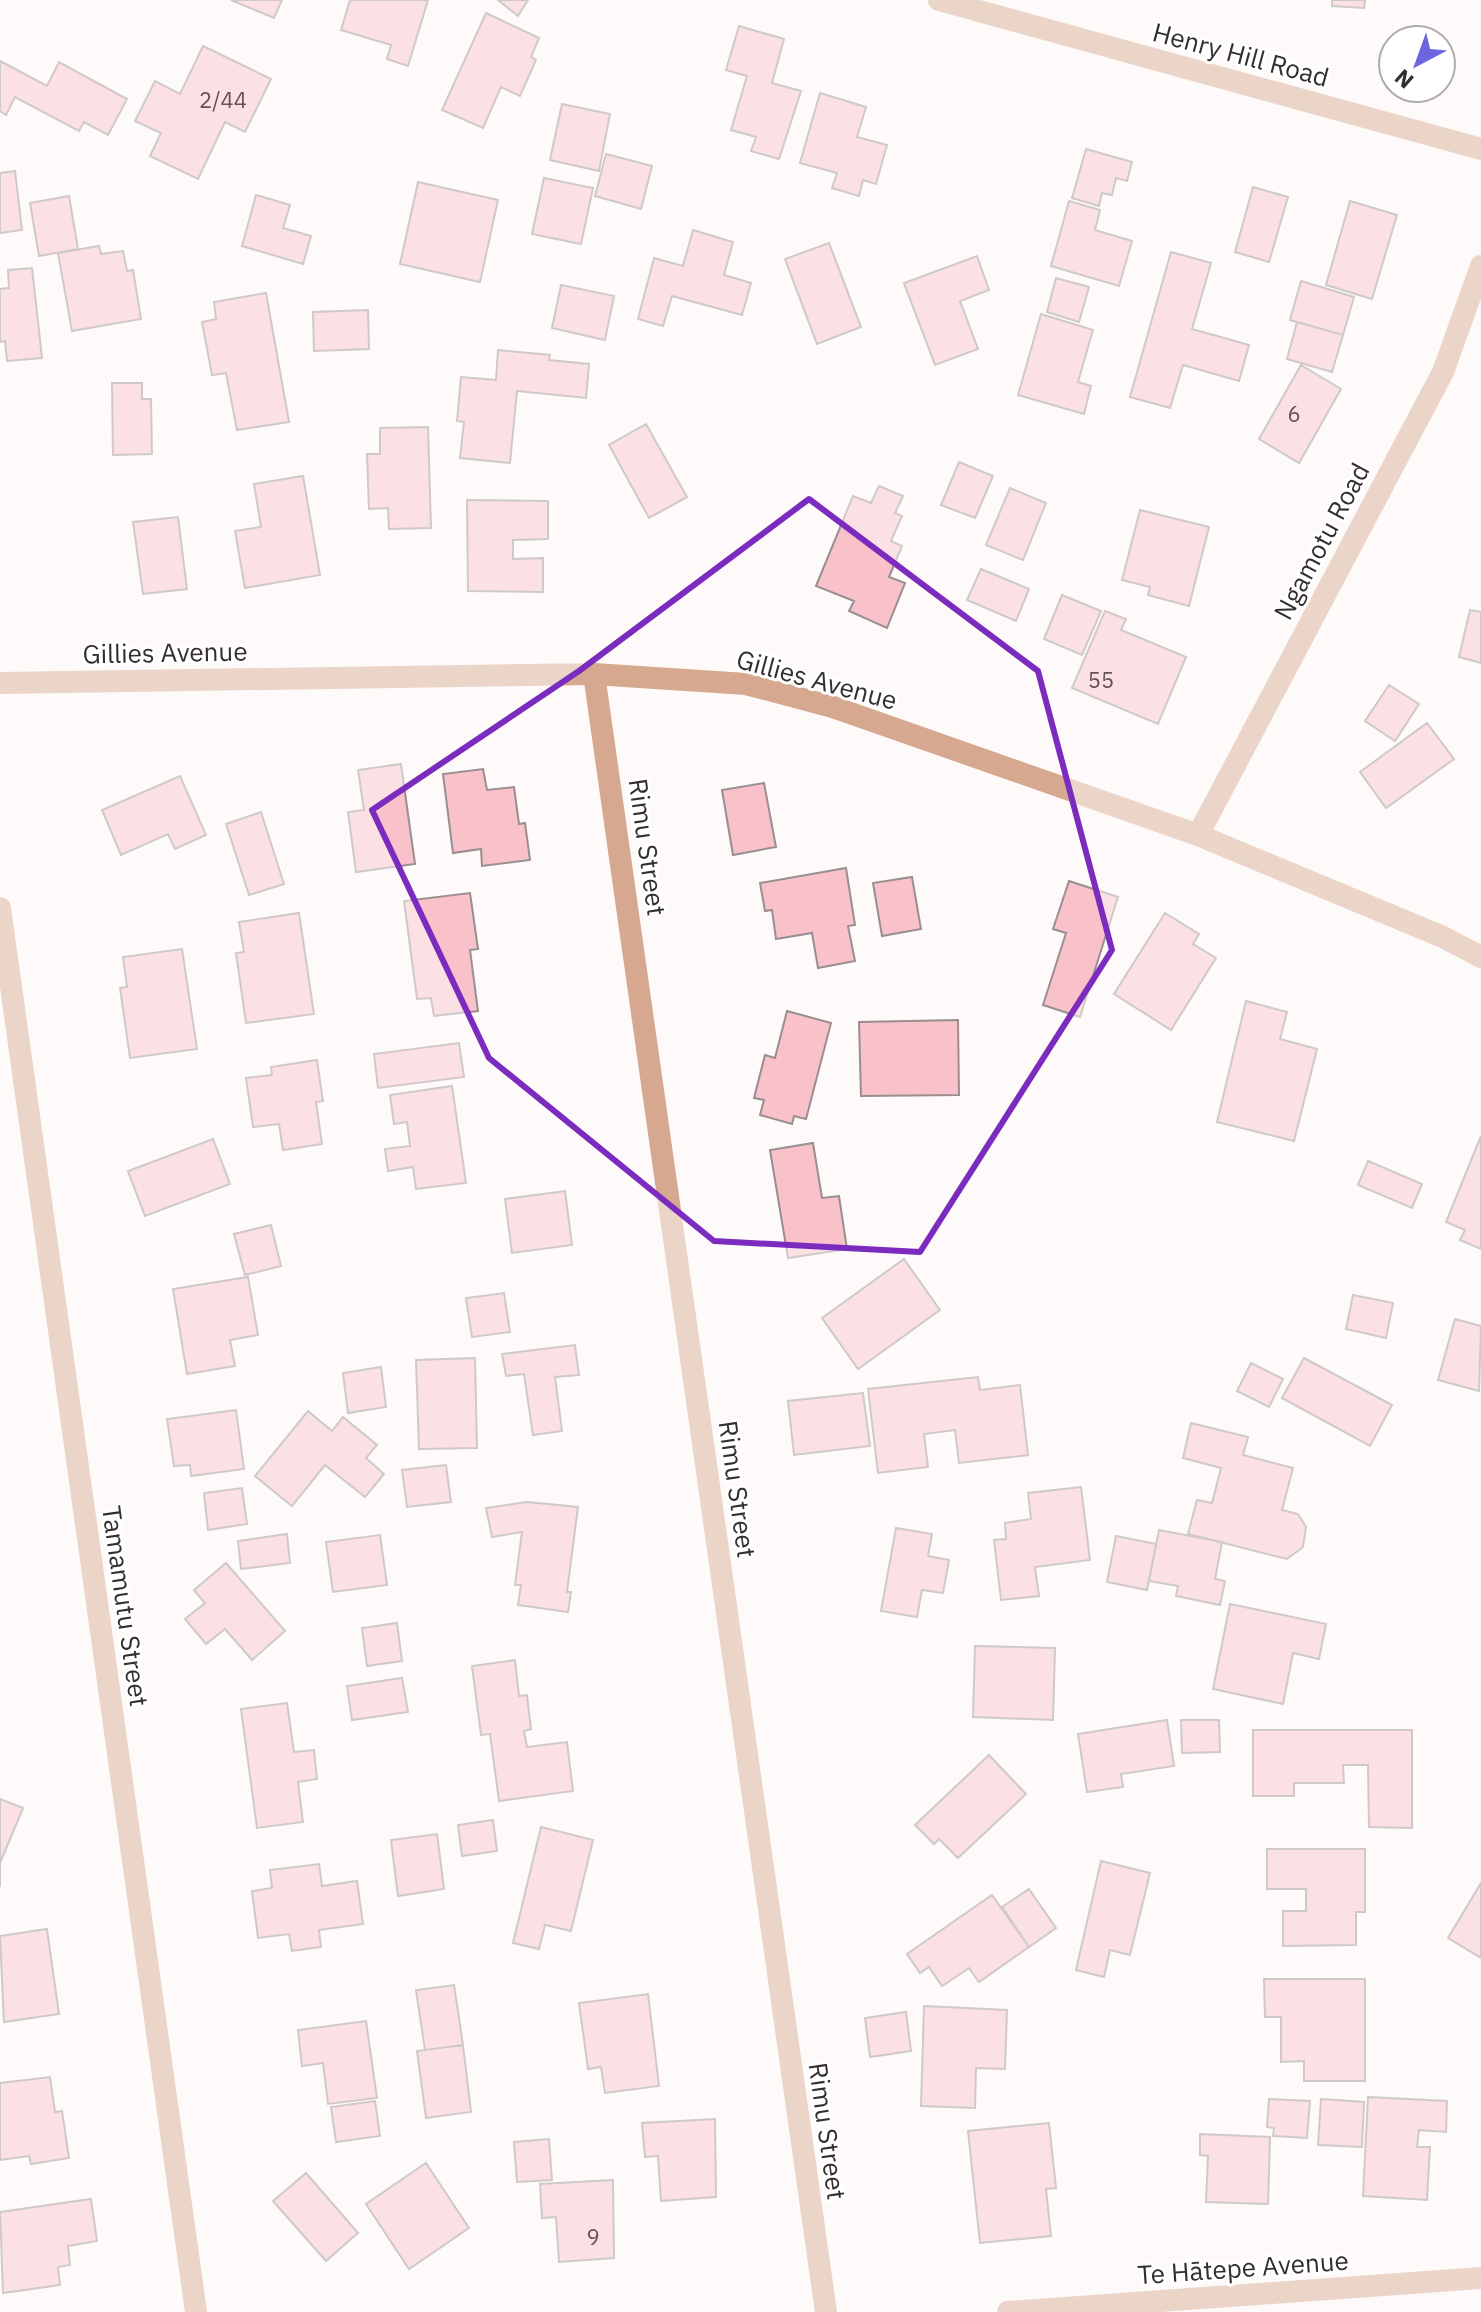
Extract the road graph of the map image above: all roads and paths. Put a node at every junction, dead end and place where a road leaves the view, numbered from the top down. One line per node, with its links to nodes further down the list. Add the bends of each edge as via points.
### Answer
1 (939, 0): 2 (street, Henry Hill Road)
2 (1481, 149)
3 (1481, 266): 6 (street, Ngamotu Road, via 1443,372)
4 (594, 674): 5 (street, Gillies Avenue); 6 (street, Gillies Avenue, via 746,684 833,707); 11 (street, Rimu Street)
5 (0, 683)
6 (1198, 835): 8 (street, Gillies Avenue)
7 (0, 908): 10 (street, Tamamutu Street)
8 (1481, 957)
9 (1481, 2278): 12 (street, Te Hātepe Avenue)
10 (196, 2312)
11 (826, 2312)
12 (1008, 2312)

